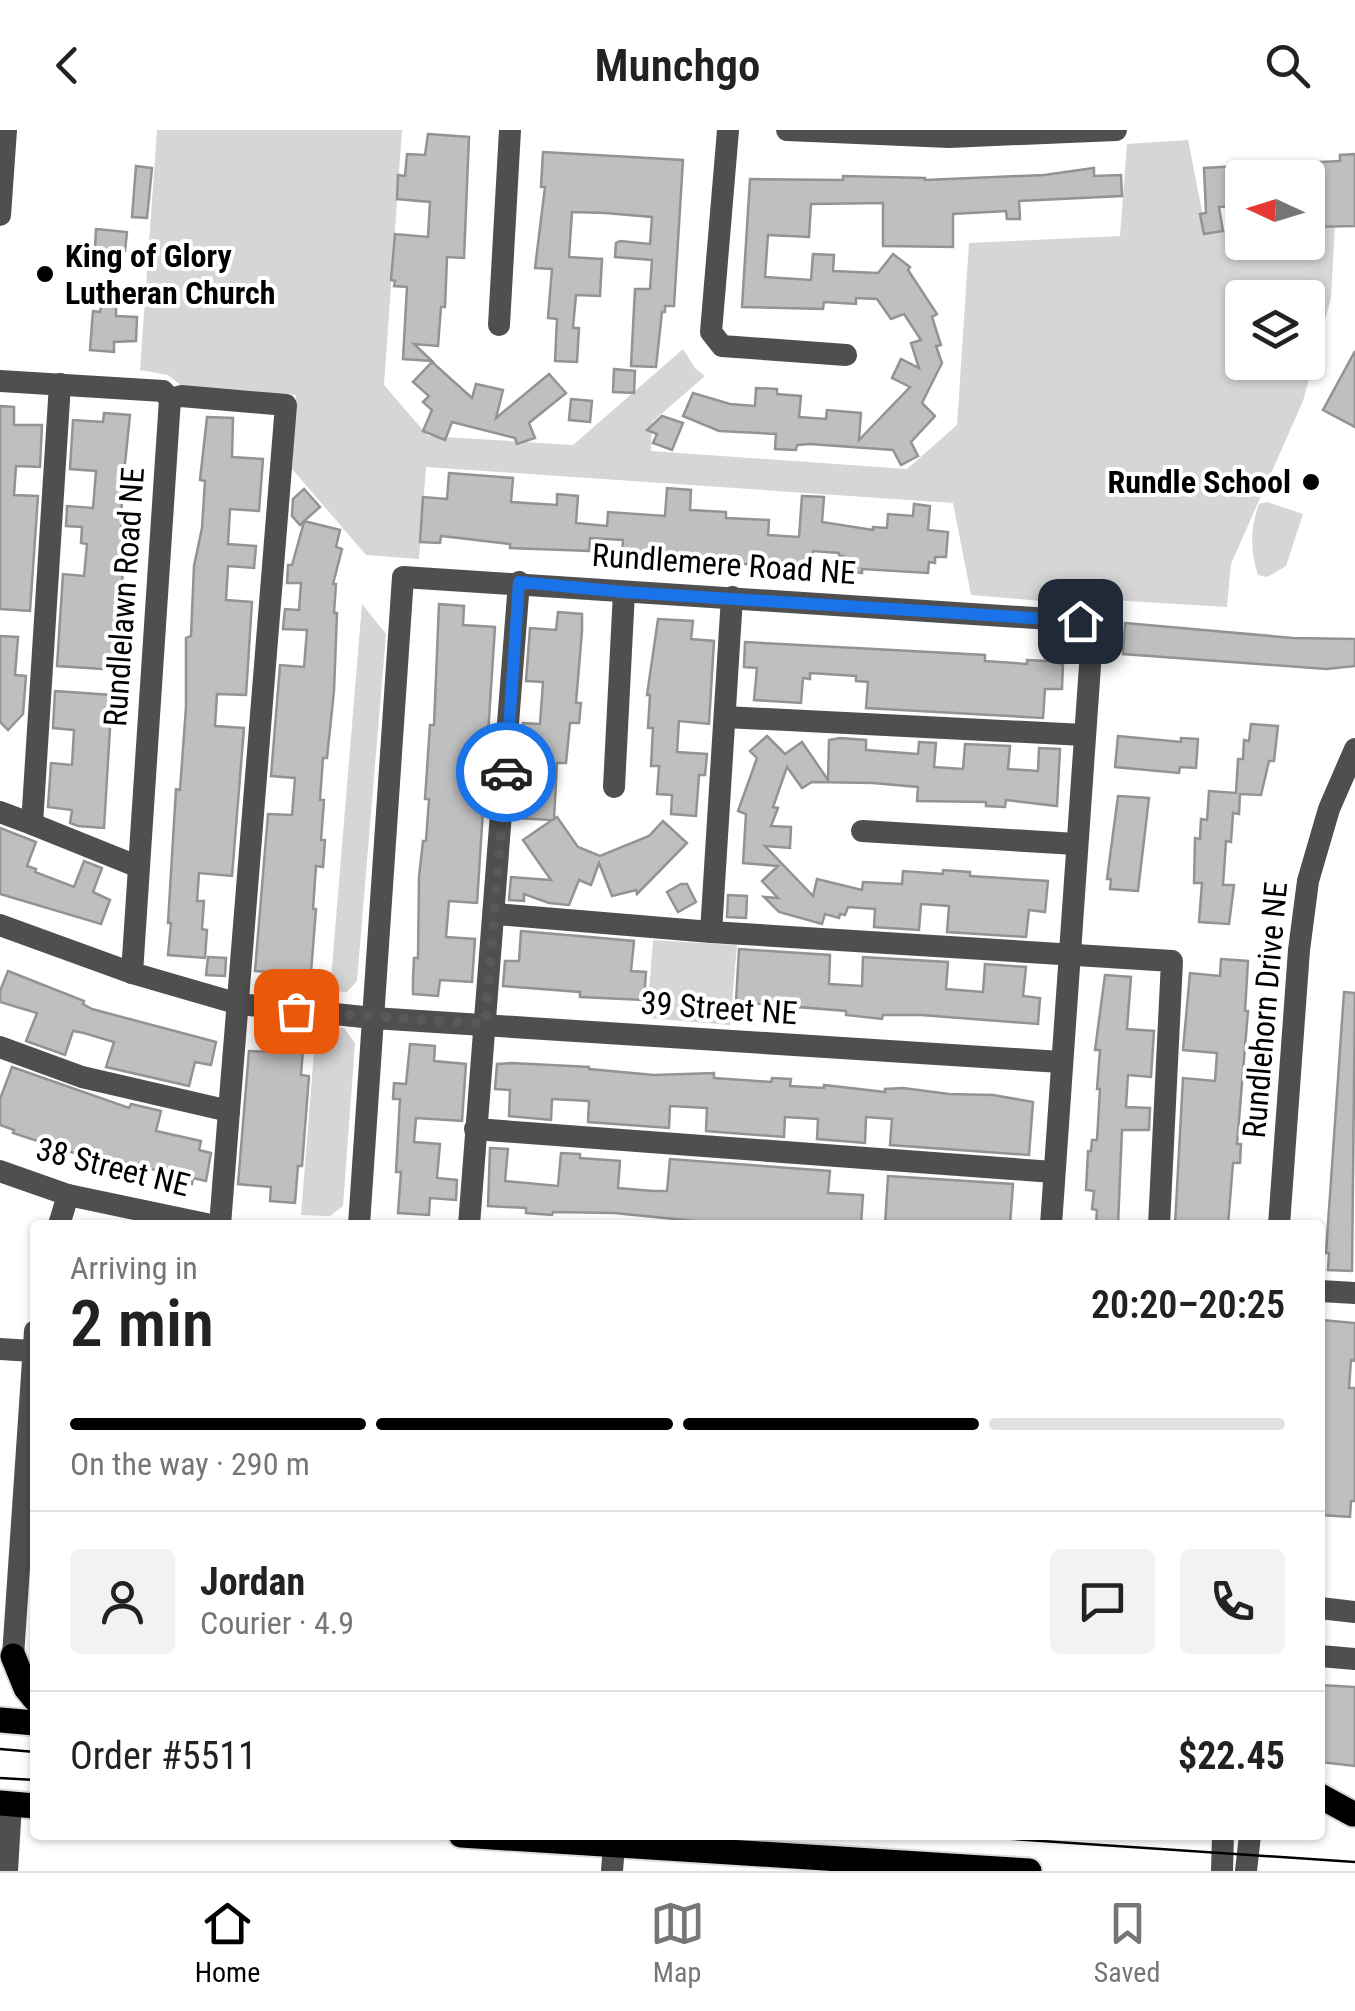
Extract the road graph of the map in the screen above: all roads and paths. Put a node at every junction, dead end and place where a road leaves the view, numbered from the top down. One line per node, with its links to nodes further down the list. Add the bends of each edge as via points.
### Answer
1 (6, 130): 7 (street)
2 (510, 130): 8 (street)
3 (728, 130): 9 (street, via 711,332 722,346)
4 (787, 130): 6 (street)
5 (1116, 130): 6 (street)
6 (949, 133)
7 (0, 215)
8 (499, 325)
9 (846, 355)
10 (0, 381): 11 (street)
11 (60, 384): 12 (street, via 163,391); 21 (street)
12 (170, 399): 24 (street, Rundlelawn Road NE); 30 (street, via 286,405)
13 (519, 582): 14 (street, Rundlemere Road NE); 25 (street); 31 (street, Rundlemere Road NE, via 402,577)
14 (624, 592): 15 (street, Rundlemere Road NE); 19 (street)
15 (732, 597): 16 (street); 17 (street, Rundlemere Road NE, via 1080,621 1092,637)
16 (724, 717): 17 (street); 27 (street)
17 (1084, 735): 23 (street, Rundlemere Road NE)
18 (1355, 749): 47 (street, Rundlehorn Drive NE, via 1308,880)
19 (614, 787)
20 (0, 812): 21 (street)
21 (32, 824): 24 (street)
22 (862, 831): 23 (street)
23 (1076, 844): 28 (street, Rundlemere Road NE)
24 (139, 866): 29 (street, Rundlelawn Road NE)
25 (496, 914): 27 (street); 32 (street)
26 (0, 925): 29 (street, 39 Street NE)
27 (711, 932): 28 (street)
28 (1069, 953): 34 (street, Rundlemere Road NE); 46 (street, via 1172,961)
29 (132, 973): 30 (street, 39 Street NE)
30 (239, 1004): 31 (street, 39 Street NE); 35 (street)
31 (372, 1018): 32 (street, 39 Street NE); 43 (street, Rundlemere Road NE)
32 (485, 1024): 34 (street, 39 Street NE); 36 (street)
33 (0, 1047): 35 (street, via 82,1076)
34 (1061, 1062): 38 (street, Rundlemere Road NE)
35 (228, 1111): 42 (street)
36 (476, 1130): 38 (street); 44 (street)
37 (0, 1171): 39 (street, 38 Street NE)
38 (1053, 1172): 45 (street, Rundlemere Road NE)
39 (68, 1195): 40 (street); 41 (street, 38 Street NE)
40 (61, 1220)
41 (187, 1220)
42 (220, 1220)
43 (359, 1220)
44 (469, 1220)
45 (1051, 1220)
46 (1159, 1220)
47 (1279, 1220)
48 (1325, 1291): 49 (street)
49 (1355, 1293)
50 (30, 1342): 51 (street)
51 (0, 1349)
52 (30, 1401): 55 (street)
53 (1325, 1609): 54 (street)
54 (1355, 1612)
55 (13, 1656): 58 (main road); 59 (main road)
56 (1325, 1656): 57 (street)
57 (1355, 1659)
58 (0, 1685)
59 (30, 1693)
60 (0, 1720): 61 (main road)
61 (30, 1723)
62 (1325, 1799): 65 (main road)
63 (15, 1804): 70 (street)
64 (1325, 1811): 65 (main road)
65 (1354, 1814)
66 (493, 1840): 69 (main road)
67 (1223, 1840): 72 (street)
68 (1249, 1840): 73 (street)
69 (613, 1858): 71 (main road)
70 (7, 1871)
71 (1029, 1871)
72 (1222, 1871)
73 (1246, 1871)

